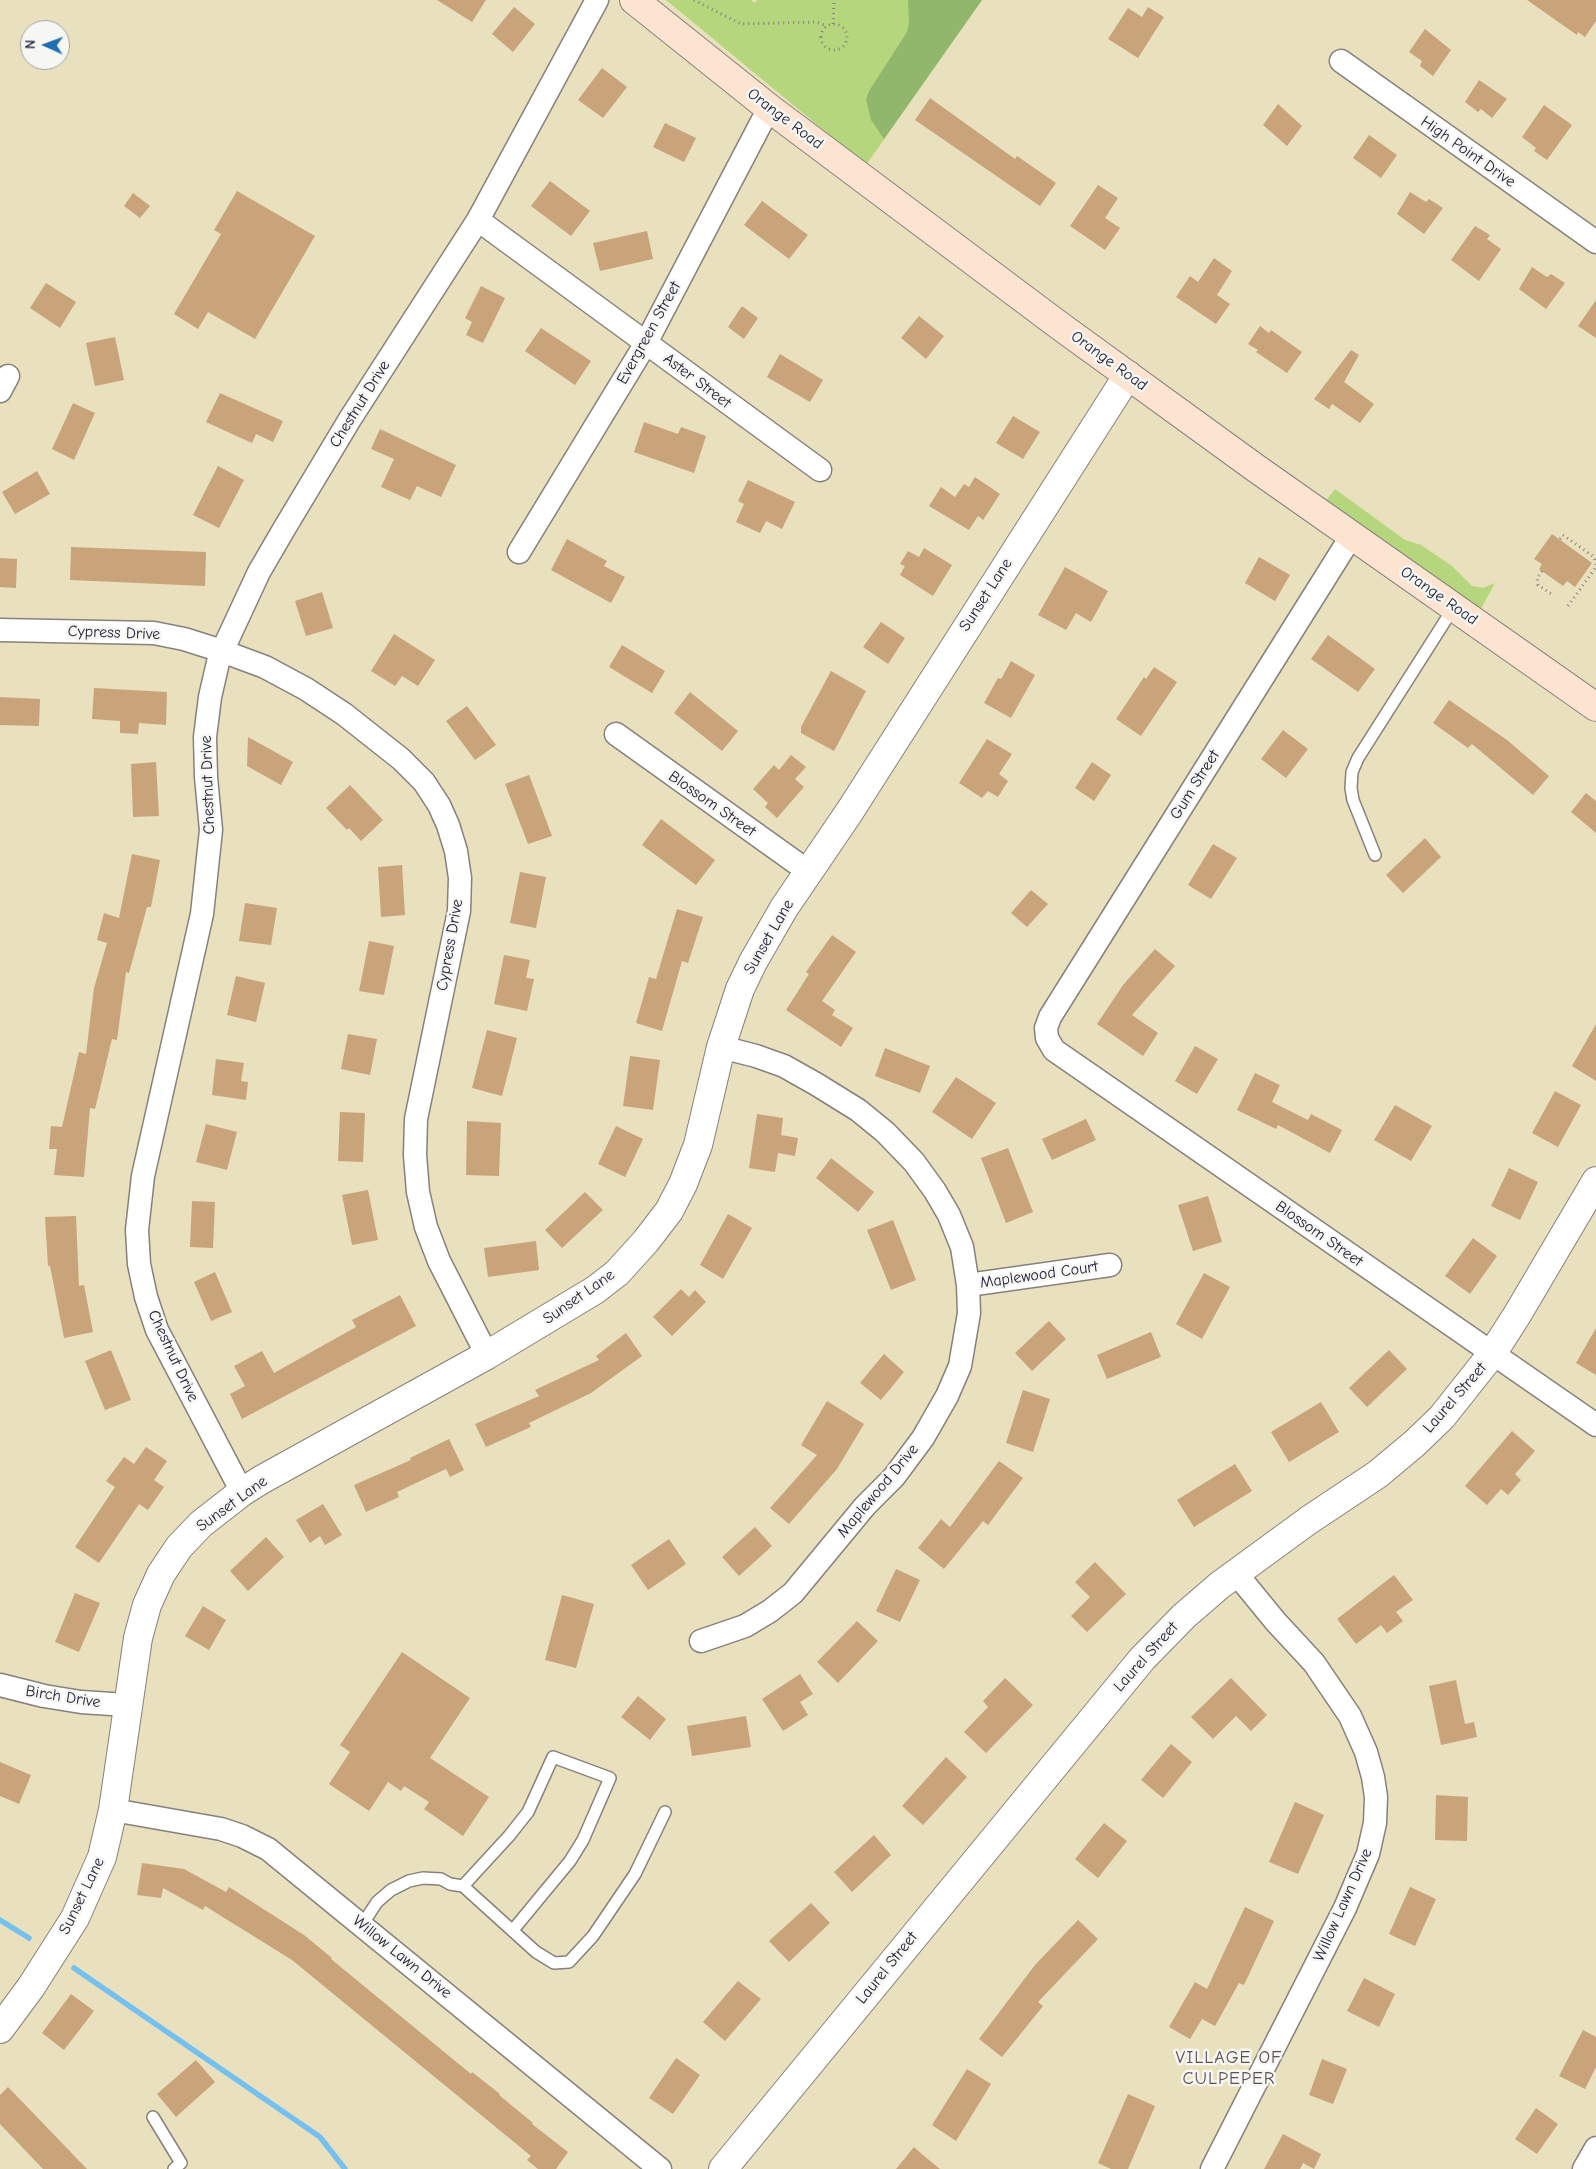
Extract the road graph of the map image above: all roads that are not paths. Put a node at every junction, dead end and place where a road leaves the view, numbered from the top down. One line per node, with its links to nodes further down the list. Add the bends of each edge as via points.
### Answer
1 (597, 0): 5 (street, Chestnut Drive)
2 (634, 0): 4 (main road, Orange Road)
3 (1341, 61): 6 (street, High Point Drive)
4 (769, 108): 7 (street, Evergreen Street); 8 (main road, Orange Road)
5 (478, 220): 7 (street, Aster Street); 14 (street, Chestnut Drive, via 350,418 284,529 259,572)
6 (1596, 242)
7 (646, 343): 9 (street, Aster Street); 11 (street, Evergreen Street)
8 (1128, 375): 10 (main road, Orange Road); 18 (street, Sunset Lane)
9 (820, 470)
10 (1352, 536): 12 (main road, Orange Road); 19 (street, Gum Street, via 1050,1017)
11 (519, 552)
12 (1454, 607): 15 (main road, Orange Road); 17 (lane, via 1352,772 1353,800)
13 (0, 630): 14 (street, Cypress Drive, via 154,633)
14 (222, 651): 25 (street, Cypress Drive, via 265,667 344,714 401,759 424,782 448,825 460,878 459,910 416,1119 415,1155 418,1192 438,1261); 27 (street, Chestnut Drive, via 210,697 205,737 211,830 202,914 143,1176 137,1230 146,1298 157,1330)
15 (1596, 707)
16 (616, 734): 18 (street, Blossom Street)
17 (1375, 855)
18 (808, 872): 20 (street, Sunset Lane, via 753,962 740,989)
19 (1047, 1038): 24 (street, Blossom Street, via 1054,1050)
20 (721, 1047): 23 (street, Maplewood Drive, via 784,1066 858,1110 885,1132 914,1162 949,1215 962,1248); 25 (street, Sunset Lane, via 698,1145 669,1211 646,1241 595,1290)
21 (1596, 1181): 24 (street, Laurel Street)
22 (1110, 1265): 23 (street, Maplewood Court)
23 (968, 1285): 29 (street, Maplewood Drive, via 969,1314 960,1366 923,1438 894,1477 792,1592 770,1611 744,1626)
24 (1492, 1354): 26 (street, Blossom Street); 28 (street, Laurel Street, via 1442,1417 1415,1443 1378,1474)
25 (487, 1356): 27 (street, Sunset Lane)
26 (1596, 1425)
27 (242, 1492): 31 (street, Sunset Lane, via 201,1524 161,1574 138,1638)
28 (1236, 1572): 42 (street, Laurel Street, via 1184,1616 1142,1659); 43 (street, Willow Lawn Drive, via 1314,1663 1350,1716 1374,1777 1375,1823 1368,1854 1345,1908)
29 (701, 1641)
30 (0, 1685): 31 (street, Birch Drive, via 81,1702)
31 (127, 1705): 32 (street, Sunset Lane)
32 (113, 1810): 35 (street, Willow Lawn Drive, via 221,1829 242,1836 268,1849); 37 (street, Sunset Lane, via 102,1857 75,1918)
33 (666, 1812): 36 (lane, via 635,1874 593,1936 569,1962 554,1963 536,1952)
34 (463, 1886): 35 (lane, via 441,1879 409,1881 377,1902); 36 (lane); 36 (lane, via 528,1812 553,1757 610,1778 583,1840 570,1861)
35 (362, 1925): 41 (street, Willow Lawn Drive)
36 (513, 1930)
37 (0, 2029)
38 (153, 2117): 40 (lane, via 181,2163)
39 (1596, 2148): 44 (street)
40 (174, 2169)
41 (660, 2169)
42 (723, 2169)
43 (1212, 2169)
44 (1584, 2169)

